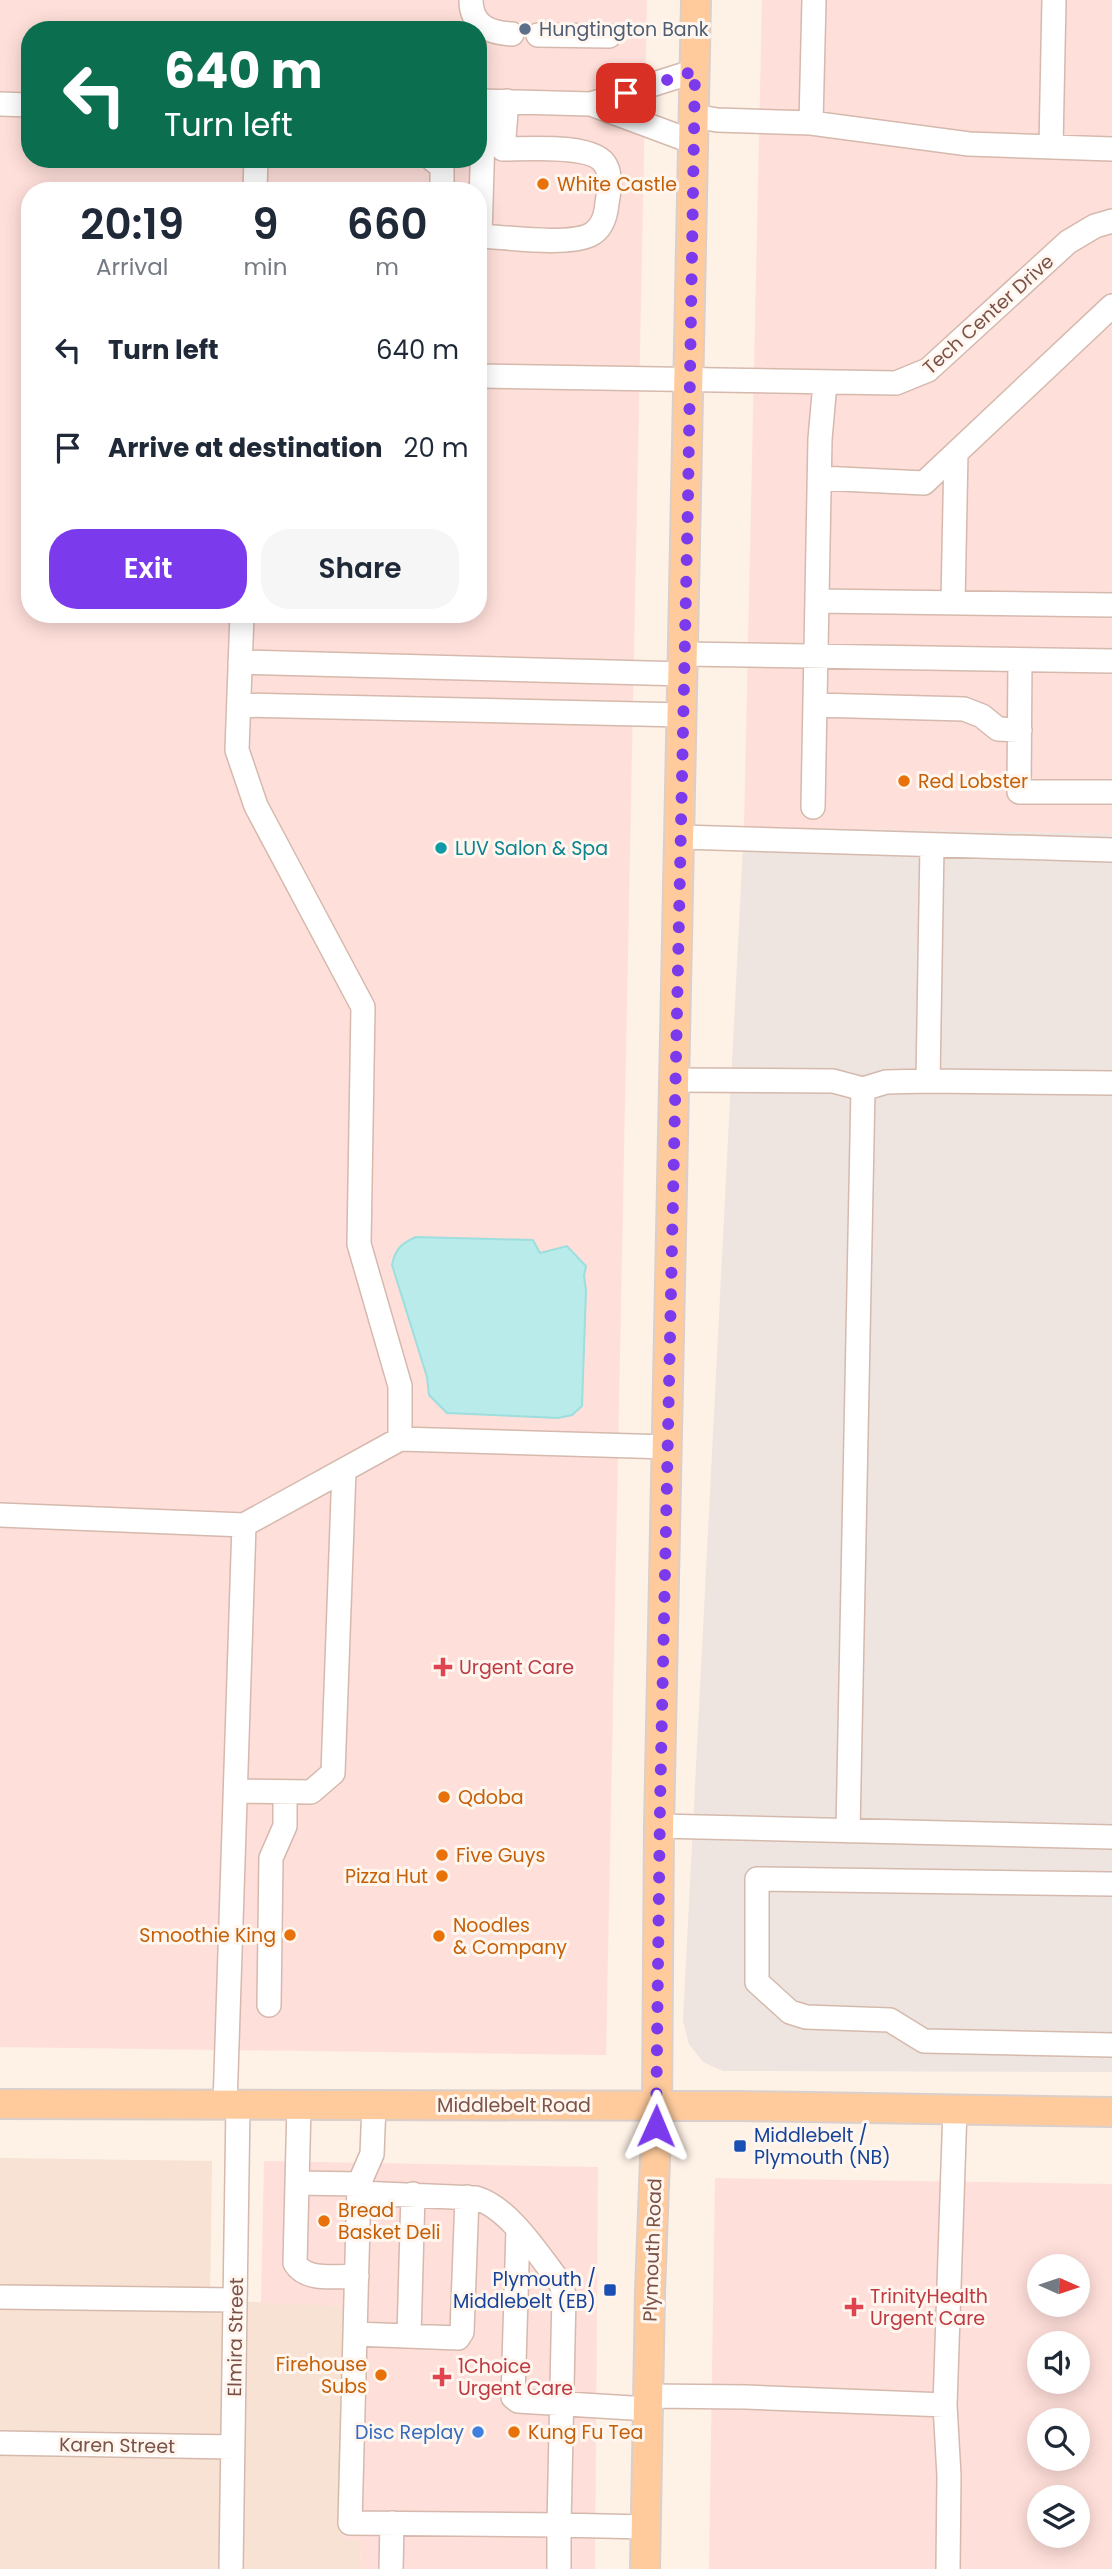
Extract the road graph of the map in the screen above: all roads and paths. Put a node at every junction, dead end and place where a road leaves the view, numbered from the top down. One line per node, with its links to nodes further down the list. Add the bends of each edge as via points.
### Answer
1 (471, 0): 5 (street)
2 (696, 0): 10 (main road, Plymouth Road)
3 (814, 0): 15 (street)
4 (1054, 0): 18 (street)
5 (479, 21)
6 (487, 29): 7 (street)
7 (512, 34)
8 (538, 35): 9 (street)
9 (609, 36)
10 (695, 71): 13 (street); 16 (main road, Plymouth Road)
11 (490, 101): 13 (street); 17 (street); 21 (street, via 503,149 593,154 607,166 607,204 601,226 575,240)
12 (0, 104): 14 (street)
13 (591, 104): 16 (street)
14 (21, 105)
15 (811, 123): 16 (street, via 717,120); 18 (street, via 969,144)
16 (694, 129): 24 (main road, Plymouth Road)
17 (487, 138)
18 (1051, 146): 19 (street)
19 (1112, 149)
20 (1112, 221): 25 (street, Tech Center Drive, via 1069,242 928,370 896,383)
21 (487, 236)
22 (1112, 306): 26 (street)
23 (487, 376): 24 (street, Tech Center Drive)
24 (689, 378): 25 (street, Tech Center Drive); 36 (main road, Plymouth Road)
25 (825, 383): 27 (street)
26 (956, 453): 27 (street, via 924,483); 29 (street)
27 (820, 478): 28 (street)
28 (817, 601): 29 (street); 32 (street)
29 (953, 603): 30 (street)
30 (1112, 605)
31 (242, 623): 35 (street)
32 (817, 657): 33 (street); 36 (street); 38 (street)
33 (1020, 660): 34 (street); 40 (street)
34 (1112, 661)
35 (240, 663): 36 (street); 37 (street)
36 (684, 664): 39 (main road, Plymouth Road)
37 (239, 705): 39 (street); 50 (street, via 237,750 256,806 363,1007 359,1244 400,1386)
38 (816, 705): 40 (street, via 964,709 998,729); 42 (street)
39 (683, 715): 43 (main road, Plymouth Road)
40 (1020, 730): 41 (street, via 1019,792)
41 (1112, 792)
42 (813, 807)
43 (681, 836): 44 (street); 46 (main road, Plymouth Road)
44 (932, 845): 45 (street); 47 (street)
45 (1112, 850)
46 (676, 1080): 49 (street, via 834,1081); 51 (main road, Plymouth Road)
47 (928, 1080): 48 (street); 49 (street, via 886,1082)
48 (1112, 1083)
49 (863, 1089): 58 (street)
50 (400, 1439): 51 (street); 52 (street)
51 (668, 1447): 57 (main road, Plymouth Road)
52 (344, 1470): 54 (street); 56 (street, via 333,1773 311,1792)
53 (0, 1516): 54 (street)
54 (244, 1525): 55 (street, Elmira Street)
55 (236, 1791): 56 (street); 64 (street, Elmira Street)
56 (285, 1792): 61 (street, via 285,1826 271,1857)
57 (659, 1826): 58 (street); 67 (main road, Plymouth Road)
58 (848, 1830): 59 (street)
59 (1112, 1837)
60 (1112, 1884): 62 (street, via 757,1879 757,1982 790,2012 806,2017 890,2020 925,2041)
61 (269, 2006)
62 (1112, 2045)
63 (0, 2104): 64 (main road, Middlebelt Road)
64 (232, 2105): 65 (main road, Middlebelt Road); 77 (street, Elmira Street)
65 (299, 2105): 66 (main road, Middlebelt Road); 70 (street)
66 (374, 2105): 67 (main road, Middlebelt Road); 71 (street, via 372,2154)
67 (657, 2106): 68 (main road, Middlebelt Road); 80 (main road, Plymouth Road)
68 (955, 2108): 69 (main road, Middlebelt Road); 82 (street)
69 (1112, 2112)
70 (297, 2183): 71 (street); 75 (street, via 295,2263 299,2270 309,2275)
71 (359, 2188): 72 (street); 75 (street)
72 (413, 2194): 73 (street); 79 (street)
73 (467, 2197): 74 (street, via 491,2204); 79 (street, via 462,2332 452,2339)
74 (518, 2230): 81 (street, via 561,2284 564,2295); 81 (street, via 513,2397)
75 (357, 2276): 78 (street)
76 (0, 2297): 77 (street)
77 (235, 2300): 84 (street, Elmira Street)
78 (355, 2334): 79 (street); 85 (street, via 351,2523)
79 (409, 2336)
80 (648, 2402): 81 (street); 82 (street, via 746,2397); 87 (main road, Plymouth Road)
81 (560, 2404): 86 (street)
82 (945, 2405): 92 (street)
83 (0, 2444): 84 (street, Karen Street)
84 (233, 2447): 88 (street, Elmira Street)
85 (392, 2523): 86 (street); 89 (street)
86 (559, 2525): 87 (street); 90 (street)
87 (646, 2527): 91 (main road, Plymouth Road)
88 (231, 2569)
89 (391, 2569)
90 (559, 2569)
91 (646, 2569)
92 (948, 2569)

